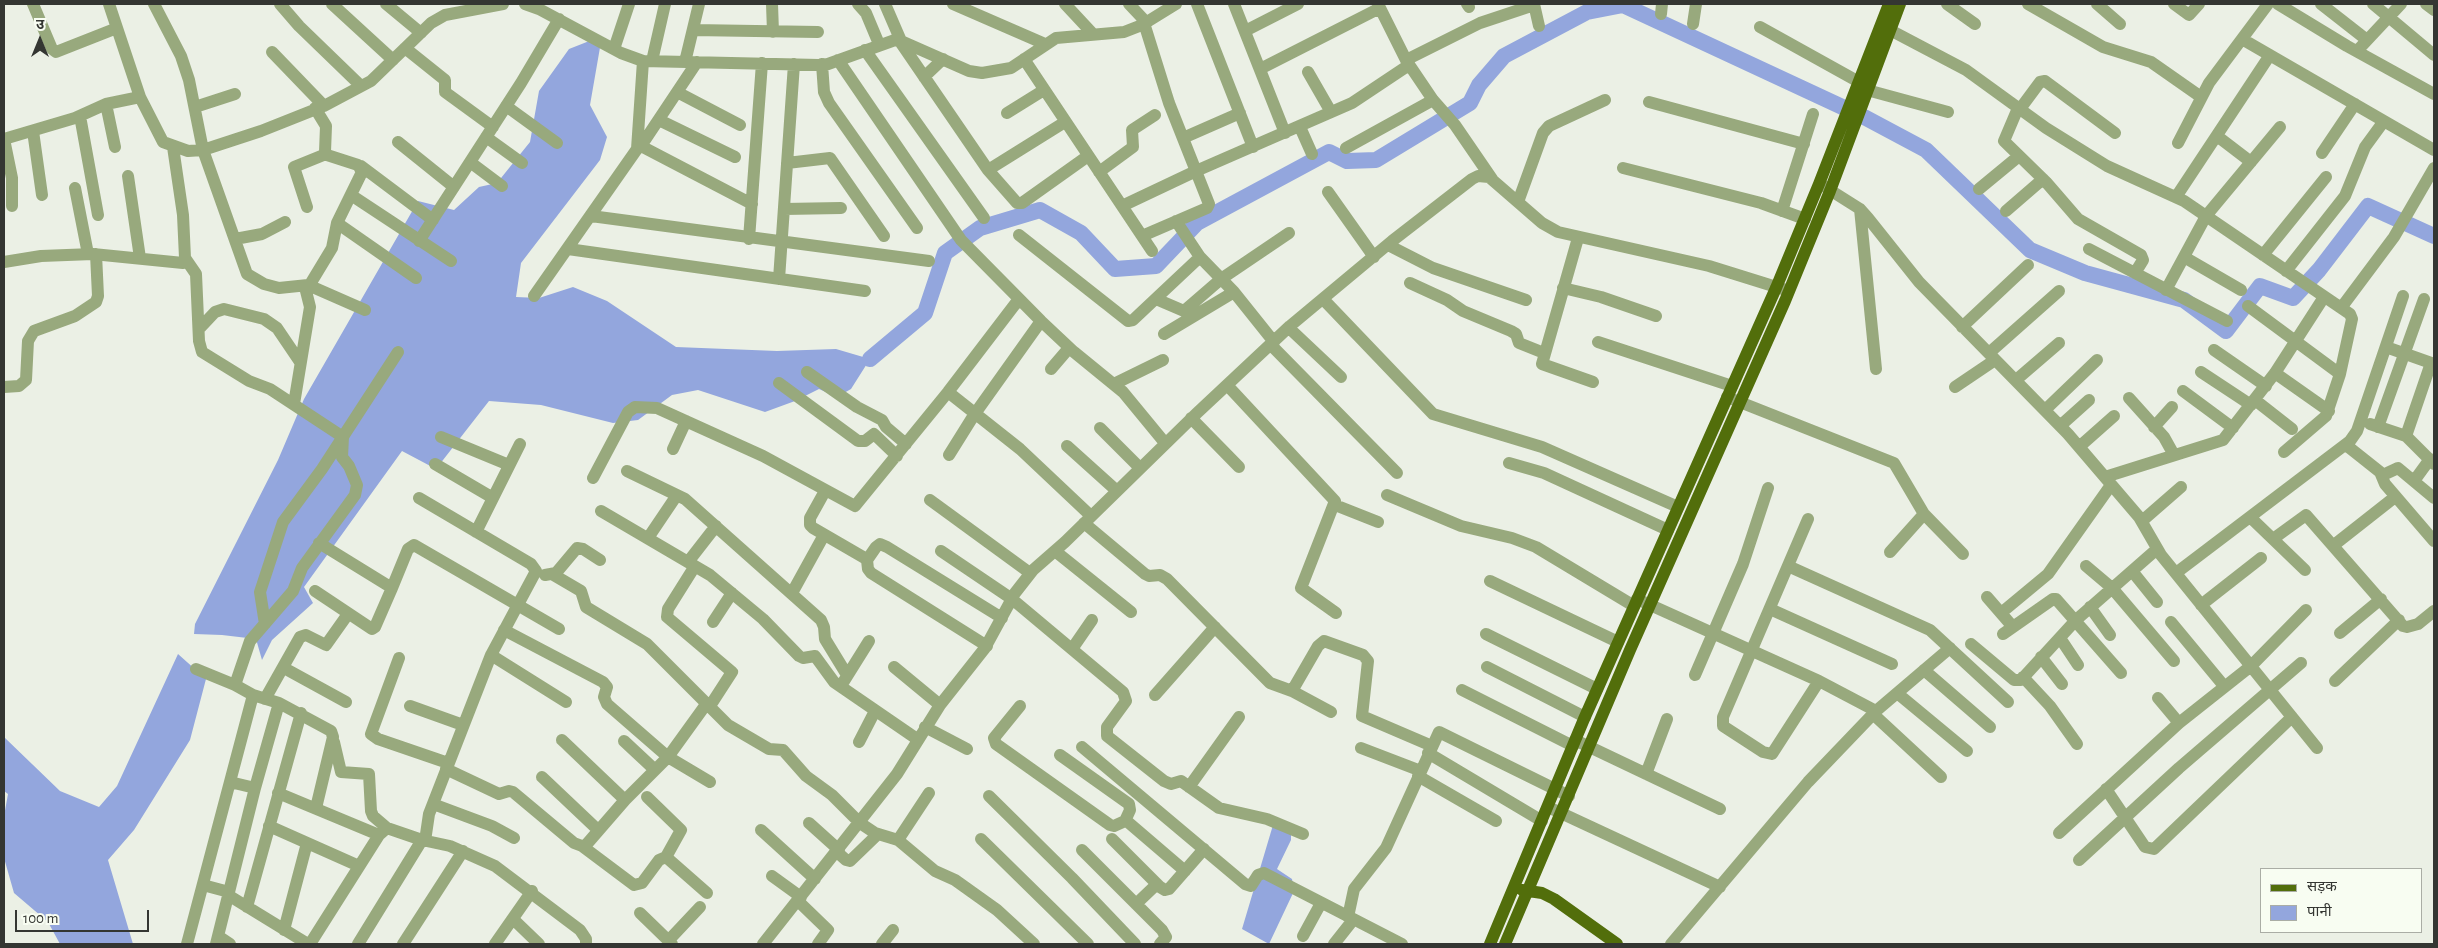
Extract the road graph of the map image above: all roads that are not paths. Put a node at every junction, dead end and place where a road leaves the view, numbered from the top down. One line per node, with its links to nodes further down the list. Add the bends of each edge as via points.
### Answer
1 (33, 4): 48 (street, via 56,52)
2 (109, 4): 48 (street)
3 (154, 4): 95 (street, via 181,56)
4 (280, 4): 81 (street)
5 (332, 4): 70 (street)
6 (386, 4): 54 (street)
7 (503, 4): 38 (street)
8 (629, 4): 62 (street)
9 (665, 4): 72 (street)
10 (699, 4): 49 (street)
11 (772, 4): 52 (street)
12 (858, 4): 59 (street, via 866,13)
13 (885, 4): 58 (street)
14 (953, 4): 60 (street)
15 (1065, 4): 55 (street)
16 (1129, 4): 42 (street)
17 (1176, 4): 42 (street)
18 (1197, 4): 101 (street)
19 (1234, 4): 51 (street)
20 (1298, 4): 51 (street)
21 (1534, 4): 46 (street); 74 (street, via 1480,23)
22 (1696, 4): 43 (street)
23 (1889, 4): 84 (main road)
24 (1900, 4): 50 (main road)
25 (1947, 4): 44 (street)
26 (2028, 4): 87 (street, via 2104,47 2150,62)
27 (2097, 4): 45 (street)
28 (2174, 4): 29 (street, via 2189,15)
29 (2199, 4)
30 (2268, 4): 56 (street)
31 (2278, 4): 64 (street)
32 (2321, 4): 57 (street)
33 (2374, 4): 40 (street)
34 (2401, 4): 40 (street)
35 (2426, 4): 39 (street)
36 (532, 5): 41 (street)
37 (1379, 6): 74 (street); 78 (street)
38 (450, 7): 54 (street)
39 (2434, 10)
40 (2389, 17): 57 (street); 67 (street)
41 (559, 20): 62 (street); 94 (street)
42 (1145, 23): 55 (street, via 1124,32); 116 (street)
43 (1693, 24)
44 (1975, 24)
45 (2120, 24)
46 (1539, 26)
47 (1760, 27): 84 (street)
48 (117, 28): 88 (street)
49 (693, 30): 52 (street); 73 (street)
50 (1890, 30): 84 (main road); 97 (street, via 1966,70)
51 (1245, 31): 78 (street)
52 (773, 32): 53 (street)
53 (818, 32)
54 (421, 33): 61 (street)
55 (1092, 34): 60 (street, via 1065,35)
56 (2242, 39): 66 (street); 87 (street)
57 (2367, 40): 64 (street)
58 (900, 41): 59 (street); 68 (street); 80 (street)
59 (879, 44): 63 (street)
60 (1045, 44): 69 (street)
61 (405, 48): 70 (street); 112 (street, via 445,80 445,92)
62 (614, 49): 72 (street)
63 (865, 50): 71 (street); 171 (street)
64 (2357, 51): 86 (street)
65 (272, 52): 96 (street)
66 (2270, 55): 93 (street); 115 (street)
67 (2434, 55)
68 (942, 59): 69 (street, via 982,73 1012,68); 80 (street)
69 (1024, 59): 82 (street)
70 (393, 60): 81 (street)
71 (838, 60): 77 (street); 220 (street, via 962,240)
72 (648, 61): 73 (street); 122 (street)
73 (691, 62): 75 (street); 83 (street)
74 (1407, 62): 89 (street); 98 (street, via 1357,100)
75 (762, 63): 76 (street); 159 (street)
76 (794, 64): 77 (street); 138 (street)
77 (822, 64): 177 (street, via 828,103)
78 (1260, 70): 113 (street)
79 (1308, 72): 98 (street)
80 (924, 77): 142 (street)
81 (361, 86): 96 (street)
82 (1044, 90): 100 (street); 107 (street)
83 (677, 92): 105 (street); 108 (street)
84 (1861, 92): 99 (street); 151 (main road)
85 (235, 94): 95 (street)
86 (2434, 94)
87 (2202, 97): 120 (street)
88 (140, 98): 92 (street); 124 (street, via 163,142)
89 (1433, 100): 126 (street); 147 (street, via 1447,114)
90 (1605, 100): 158 (street, via 1549,126 1543,132)
91 (1649, 102): 121 (street)
92 (106, 104): 104 (street); 123 (street)
93 (2355, 104): 106 (street); 129 (street)
94 (506, 106): 112 (street); 119 (street)
95 (195, 107): 127 (street)
96 (319, 107): 127 (street, via 262,131); 130 (street, via 326,126)
97 (2019, 108): 114 (street, via 2040,82 2046,81); 133 (street, via 2004,141); 157 (street, via 2107,166)
98 (1331, 112): 109 (street)
99 (1948, 112)
100 (1007, 113)
101 (1240, 113): 116 (street); 125 (street)
102 (1813, 114): 121 (street)
103 (1155, 115): 144 (street, via 1132,130 1133,147)
104 (80, 116): 111 (street); 168 (street)
105 (659, 120): 122 (street); 134 (street)
106 (2384, 121): 128 (street); 202 (street, via 2365,147 2346,196)
107 (1065, 122): 132 (street); 142 (street)
108 (740, 125)
109 (1300, 127): 113 (street); 131 (street)
110 (2280, 127): 136 (street)
111 (33, 131): 117 (street); 155 (street)
112 (489, 132): 135 (street); 137 (street)
113 (1285, 133): 125 (street)
114 (2115, 133)
115 (2217, 136): 136 (street); 157 (street)
116 (1183, 138): 143 (street)
117 (4, 139): 160 (street, via 12,178)
118 (398, 142): 150 (street)
119 (557, 143)
120 (2178, 143)
121 (1804, 144): 166 (street)
122 (640, 145): 159 (street); 169 (street)
123 (115, 147)
124 (173, 147): 127 (street); 197 (street, via 183,215)
125 (1253, 147): 143 (street)
126 (1346, 148)
127 (203, 150): 183 (street)
128 (2434, 150)
129 (2322, 153)
130 (326, 154): 139 (street); 162 (street, via 294,167)
131 (1312, 154)
132 (1088, 156): 142 (street, via 1019,204); 144 (street)
133 (2019, 156): 148 (street); 153 (street)
134 (735, 157)
135 (470, 162): 149 (street); 150 (street)
136 (2251, 162): 170 (street)
137 (522, 163)
138 (787, 163): 164 (street); 180 (street, via 830,158)
139 (361, 166): 156 (street, via 362,172); 173 (street)
140 (1623, 168): 166 (street)
141 (2434, 168): 226 (street, via 2394,237)
142 (988, 170)
143 (1196, 170): 161 (street); 174 (street, via 1208,206)
144 (1099, 172): 161 (street)
145 (128, 176): 196 (street)
146 (2326, 177): 192 (street)
147 (1492, 179): 158 (street); 187 (street, via 1483,176 1472,179)
148 (2043, 179): 167 (street); 203 (street, via 2078,219 2141,256 2143,260)
149 (502, 186)
150 (454, 187): 173 (street)
151 (1825, 187): 165 (street); 172 (main road); 213 (main road)
152 (75, 188): 191 (street)
153 (1979, 189)
154 (1328, 192): 194 (street)
155 (42, 195)
156 (351, 195): 176 (street); 185 (street)
157 (2176, 197): 170 (street)
158 (1518, 202): 182 (street, via 1542,223)
159 (752, 204): 184 (street)
160 (12, 206)
161 (1122, 206): 181 (street)
162 (307, 207)
163 (841, 208): 164 (street)
164 (784, 209): 186 (street)
165 (1860, 209): 231 (street, via 1919,282); 253 (street)
166 (1782, 211): 172 (street)
167 (2006, 211)
168 (98, 215)
169 (591, 216): 184 (street); 189 (street)
170 (2206, 216): 192 (street); 195 (street)
171 (984, 218)
172 (1804, 219): 210 (main road)
173 (433, 220): 185 (street)
174 (1176, 221): 181 (street); 193 (street)
175 (285, 222): 183 (street, via 262,234)
176 (337, 223): 204 (street); 208 (street, via 332,248)
177 (917, 228)
178 (1290, 233): 206 (street)
179 (1019, 235): 221 (street, via 1128,321 1134,320)
180 (884, 236)
181 (1142, 236): 190 (street)
182 (1578, 238): 209 (street); 210 (street, via 1709,266)
183 (235, 239): 208 (street, via 245,271 253,278 280,288)
184 (748, 239): 186 (street)
185 (419, 241): 198 (street)
186 (782, 243): 199 (street); 205 (street)
187 (1388, 245): 194 (street); 224 (street, via 1433,268)
188 (2089, 248): 203 (street)
189 (568, 249): 205 (street); 217 (street)
190 (1152, 251)
191 (92, 254): 196 (street); 200 (street, via 41,256); 265 (street, via 96,302 75,316 34,331 28,341 26,380 19,386)
192 (2263, 255): 202 (street)
193 (1200, 257): 206 (street); 221 (street)
194 (1374, 257): 222 (street)
195 (2184, 257): 211 (street); 212 (street)
196 (140, 258): 197 (street, via 179,264)
197 (185, 258): 233 (street, via 196,274)
198 (451, 261)
199 (929, 261)
200 (4, 262)
201 (2028, 265): 231 (street)
202 (2286, 271): 219 (street)
203 (2135, 273): 211 (street)
204 (416, 278)
205 (779, 279): 215 (street)
206 (1221, 279): 216 (street); 221 (street, via 1184,311)
207 (1410, 283): 244 (street, via 1463,311 1511,331 1520,343)
208 (308, 285): 227 (street); 250 (street, via 306,297 310,306)
209 (1563, 288): 228 (street); 244 (street)
210 (1776, 288): 213 (street); 245 (main road)
211 (2166, 290): 230 (street)
212 (2241, 290)
213 (1789, 291): 249 (main road)
214 (2058, 291): 246 (street)
215 (865, 292)
216 (1234, 292): 234 (street); 237 (street)
217 (534, 296)
218 (2403, 296): 239 (street)
219 (2324, 297): 226 (street); 235 (street)
220 (1018, 299): 229 (street); 269 (street)
221 (1156, 299)
222 (1323, 299): 232 (street); 327 (street, via 1433,414 1542,446)
223 (2424, 299): 243 (street)
224 (1526, 300)
225 (2248, 306): 235 (street)
226 (2341, 308): 257 (street, via 2352,319)
227 (365, 310)
228 (1656, 316)
229 (1041, 321): 240 (street); 278 (street)
230 (2227, 321)
231 (1962, 326): 246 (street)
232 (1289, 328): 237 (street); 258 (street)
233 (199, 329): 250 (street, via 215,312 224,309 264,319 277,328); 274 (street, via 199,345 206,354)
234 (1164, 334)
235 (2294, 341): 256 (street); 257 (street)
236 (1598, 342): 267 (street)
237 (1272, 343): 263 (street); 310 (street)
238 (2059, 343): 259 (street)
239 (2386, 347): 243 (street); 282 (street)
240 (1069, 348): 252 (street); 262 (street)
241 (2214, 350): 264 (street)
242 (398, 352): 290 (street)
243 (2405, 352): 251 (street); 285 (street)
244 (1544, 353): 260 (street, via 1542,364 1546,367)
245 (1746, 355): 249 (main road); 267 (main road)
246 (1992, 357): 259 (street); 266 (street)
247 (1163, 360): 262 (street)
248 (2097, 360): 276 (street)
249 (1758, 361): 272 (main road)
250 (300, 362): 274 (street)
251 (2433, 364): 289 (street)
252 (1051, 369)
253 (1876, 369)
254 (807, 372): 294 (street, via 857,407 882,420)
255 (2200, 372): 273 (street)
256 (2275, 373): 264 (street); 277 (street)
257 (2340, 374): 277 (street)
258 (1341, 377)
259 (2016, 380): 276 (street)
260 (1593, 382)
261 (779, 383): 302 (street, via 858,441 865,441 874,434)
262 (1114, 384): 292 (street)
263 (1227, 385): 280 (street); 326 (street, via 1333,497)
264 (2266, 386): 273 (street)
265 (4, 387)
266 (1955, 387)
267 (1730, 391): 272 (street); 327 (main road)
268 (2183, 391): 287 (street)
269 (948, 392): 278 (street); 294 (street)
270 (2129, 398): 284 (street)
271 (2089, 400): 283 (street)
272 (1739, 402): 329 (street, via 1894,463); 373 (main road)
273 (2253, 402): 287 (street); 288 (street)
274 (294, 404): 290 (street)
275 (2172, 407): 284 (street)
276 (2045, 410): 283 (street)
277 (2328, 411): 299 (street, via 2322,422)
278 (974, 414): 300 (street); 332 (street, via 1026,454)
279 (2114, 416): 297 (street)
280 (1192, 418): 292 (street); 307 (street)
281 (686, 421): 298 (street); 312 (street, via 657,408 631,409); 317 (street, via 763,456)
282 (2360, 422): 285 (street); 295 (street, via 2355,436)
283 (2060, 426): 297 (street)
284 (2154, 427): 301 (street)
285 (2378, 427): 289 (street)
286 (1100, 428): 308 (street)
287 (2233, 428): 301 (street, via 2223,440)
288 (2292, 430)
289 (2406, 436): 303 (street)
290 (343, 437): 342 (street, via 342,457 350,468 357,491); 389 (street, via 280,531 260,592)
291 (442, 437): 306 (street)
292 (1165, 443): 308 (street)
293 (520, 444): 306 (street)
294 (906, 444): 302 (street)
295 (2346, 445): 311 (street); 330 (street)
296 (1067, 446): 318 (street)
297 (2080, 447): 313 (street)
298 (673, 449)
299 (2284, 452)
300 (948, 455)
301 (2174, 455): 313 (street)
302 (896, 456): 317 (street, via 858,505 851,506)
303 (2432, 462): 314 (street)
304 (1509, 463): 336 (street, via 1544,473)
305 (436, 464): 323 (street)
306 (509, 465): 323 (street)
307 (1239, 467)
308 (1140, 468): 318 (street)
309 (627, 471): 319 (street)
310 (1397, 473)
311 (2383, 475): 314 (street, via 2398,468); 321 (street, via 2385,484)
312 (593, 478)
313 (2108, 481): 333 (street); 381 (street, via 2048,574)
314 (2414, 481): 324 (street)
315 (2181, 487): 333 (street)
316 (1768, 488): 395 (street, via 1743,564)
317 (825, 491): 338 (street, via 809,522)
318 (1116, 491): 332 (street)
319 (677, 495): 335 (street); 339 (street)
320 (1388, 495): 371 (street, via 1461,526 1536,547)
321 (2395, 497): 341 (street); 343 (street)
322 (420, 498): 337 (street)
323 (493, 498): 337 (street)
324 (2434, 498)
325 (930, 500): 358 (street)
326 (1335, 505): 334 (street); 380 (street, via 1301,588)
327 (1678, 507): 336 (main road)
328 (601, 511): 339 (street)
329 (1924, 514): 347 (street); 348 (street)
330 (2250, 517): 340 (street); 359 (street)
331 (1808, 519): 353 (street)
332 (1088, 520): 345 (street); 391 (street, via 1145,574 1164,576)
333 (2142, 521): 344 (street)
334 (1378, 522)
335 (716, 526): 352 (street); 366 (street)
336 (1668, 530): 371 (main road)
337 (476, 532): 360 (street, via 531,564)
338 (824, 535): 351 (street); 366 (street)
339 (648, 538): 352 (street)
340 (2273, 539): 343 (street, via 2306,515); 355 (street)
341 (2434, 541)
342 (319, 543): 362 (street); 389 (street, via 302,568 293,591)
343 (2334, 545): 369 (street)
344 (2157, 549): 356 (street); 359 (street)
345 (1055, 550): 358 (street); 379 (street)
346 (941, 551): 368 (street)
347 (1890, 552)
348 (1963, 554)
349 (2261, 558): 374 (street)
350 (600, 560): 357 (street, via 577,548)
351 (867, 560): 383 (street, via 876,546 887,546); 401 (street, via 871,573)
352 (692, 564): 365 (street); 440 (street, via 666,617 732,672)
353 (1788, 566): 376 (street); 402 (street, via 1925,627)
354 (2086, 566): 363 (street)
355 (2306, 570)
356 (2132, 571): 363 (street); 370 (street)
357 (552, 574): 360 (street); 440 (street, via 581,591 586,607 647,644)
358 (1030, 574): 368 (street)
359 (2176, 574): 374 (street)
360 (535, 575): 372 (street)
361 (1490, 581): 399 (street)
362 (392, 588): 372 (street, via 408,549 414,545); 382 (street, via 375,627)
363 (2112, 588): 375 (street); 408 (street)
364 (314, 591): 382 (street)
365 (732, 593): 387 (street); 427 (street, via 800,656 815,656)
366 (792, 593): 419 (street, via 824,622 825,639)
367 (1987, 597): 381 (street)
368 (1012, 599): 383 (street); 403 (street)
369 (2381, 599): 386 (street); 393 (street)
370 (2157, 602)
371 (1635, 603): 373 (street); 399 (main road)
372 (518, 605): 390 (street); 392 (street)
373 (1650, 605): 395 (street); 464 (main road)
374 (2201, 605): 413 (street)
375 (2090, 607): 385 (street); 396 (street)
376 (1770, 609): 404 (street); 410 (street)
377 (2306, 610): 413 (street)
378 (2434, 611): 386 (street, via 2412,626 2407,627)
379 (1131, 612)
380 (1336, 613)
381 (2001, 613): 385 (street, via 2008,630 2053,599)
382 (348, 614): 415 (street, via 326,645 303,634)
383 (1002, 618): 401 (street)
384 (1092, 620): 403 (street)
385 (2076, 620): 397 (street); 418 (street)
386 (2399, 620): 423 (street)
387 (713, 622)
388 (2171, 622): 426 (street)
389 (265, 624): 425 (street, via 250,641)
390 (559, 628)
391 (1215, 628): 431 (street, via 1270,682); 433 (street)
392 (504, 630): 405 (street); 471 (street, via 606,684 604,697 607,704)
393 (2340, 633)
394 (1486, 634): 428 (street)
395 (1714, 634): 404 (street); 420 (street)
396 (2110, 635)
397 (2060, 638): 406 (street); 411 (street)
398 (869, 641): 419 (street)
399 (1618, 642): 428 (main road)
400 (1972, 644): 421 (street, via 2014,680)
401 (987, 646): 441 (street)
402 (1950, 648): 417 (street); 438 (street)
403 (1072, 649): 480 (street, via 1126,695 1124,705 1107,727 1107,736 1167,784 1178,781)
404 (1752, 651): 422 (street); 422 (street, via 1722,722 1726,730 1763,752 1774,752)
405 (491, 655): 437 (street); 453 (street)
406 (2041, 657): 421 (street); 424 (street)
407 (399, 658): 472 (street, via 371,734)
408 (2174, 661)
409 (2301, 663): 430 (street)
410 (1892, 664)
411 (2078, 665)
412 (894, 666): 441 (street)
413 (2251, 666): 426 (street); 430 (street)
414 (1487, 667): 449 (street)
415 (284, 668): 434 (street); 436 (street)
416 (196, 670): 425 (street)
417 (1924, 670): 432 (street); 455 (street)
418 (2121, 673)
419 (847, 675): 427 (street)
420 (1695, 675)
421 (2022, 678): 462 (street, via 2050,706)
422 (1820, 681): 447 (street)
423 (2335, 681)
424 (2062, 684)
425 (235, 685): 434 (street)
426 (2224, 686): 452 (street)
427 (840, 687): 444 (street)
428 (1597, 689): 449 (main road)
429 (1462, 690): 461 (street)
430 (2270, 690): 450 (street); 495 (street)
431 (1292, 691): 445 (street); 468 (street, via 1324,641 1363,654 1368,661 1362,716)
432 (1897, 693): 447 (street); 469 (street)
433 (1155, 695)
434 (259, 697): 439 (street); 478 (street)
435 (2158, 698): 452 (street)
436 (346, 702)
437 (566, 702)
438 (2008, 702)
439 (279, 703): 446 (street); 481 (street)
440 (709, 705): 471 (street); 500 (street, via 733,728 769,748 783,750 806,776 832,795)
441 (940, 705): 454 (street)
442 (410, 706): 453 (street)
443 (1020, 706): 497 (street, via 994,738 996,744 1110,825)
444 (875, 711): 457 (street); 460 (street)
445 (1331, 712)
446 (301, 713): 456 (street, via 331,731); 485 (street)
447 (1874, 713): 477 (street); 527 (street, via 1804,786)
448 (1239, 717): 480 (street)
449 (1585, 717): 461 (main road)
450 (2292, 717): 466 (street); 495 (street, via 2154,848 2145,847)
451 (1667, 719): 475 (street)
452 (2179, 723): 483 (street)
453 (464, 724): 472 (street)
454 (925, 727): 457 (street); 467 (street)
455 (1990, 727)
456 (333, 737): 492 (street); 504 (street, via 341,772 369,774 371,811)
457 (917, 739): 500 (street, via 897,774)
458 (562, 740): 489 (street)
459 (624, 741): 473 (street)
460 (859, 742)
461 (1574, 743): 464 (street); 482 (main road)
462 (2077, 744)
463 (1082, 747): 515 (street)
464 (1589, 747): 475 (street); 487 (main road)
465 (1361, 748): 474 (street)
466 (2316, 748)
467 (967, 749)
468 (1430, 749): 474 (street); 482 (street, via 1439,732); 496 (street)
469 (1967, 751)
470 (1060, 755): 497 (street, via 1129,804)
471 (668, 757): 473 (street); 479 (street)
472 (447, 766): 490 (street); 514 (street, via 499,794 509,790 513,792 574,843)
473 (654, 769): 489 (street)
474 (1420, 773): 498 (street); 539 (street, via 1386,848 1354,889)
475 (1646, 774): 493 (street)
476 (542, 777): 502 (street)
477 (1941, 777)
478 (230, 782): 481 (street); 526 (street)
479 (710, 782)
480 (1189, 787): 507 (street, via 1226,812 1271,820)
481 (255, 788): 532 (street)
482 (1555, 789): 487 (street); 491 (main road)
483 (2106, 789): 495 (street); 505 (street)
484 (929, 793): 512 (street)
485 (278, 794): 492 (street); 501 (street)
486 (989, 796): 559 (street)
487 (1569, 796): 494 (main road)
488 (647, 797): 519 (street, via 681,830)
489 (625, 800): 502 (street)
490 (433, 804): 508 (street, via 492,826); 511 (street)
491 (1548, 807): 494 (street); 496 (main road)
492 (316, 808): 504 (street)
493 (1720, 809)
494 (1561, 814): 527 (street); 530 (main road)
495 (2126, 818): 520 (street)
496 (1542, 820): 528 (main road)
497 (1125, 821): 522 (street)
498 (1496, 821)
499 (809, 823): 518 (street)
500 (860, 823): 506 (street); 518 (street)
501 (269, 826): 513 (street); 536 (street)
502 (598, 830): 514 (street)
503 (761, 830): 524 (street)
504 (383, 832): 511 (street); 521 (street)
505 (2058, 833)
506 (878, 834): 512 (street); 518 (street, via 850,860)
507 (1303, 834)
508 (514, 838)
509 (981, 839): 546 (street)
510 (1112, 839): 525 (street)
511 (424, 840): 517 (street); 550 (street)
512 (898, 840): 558 (street, via 935,871 955,880 997,910)
513 (307, 843): 521 (street); 541 (street)
514 (582, 846): 519 (street, via 634,885 642,882)
515 (1204, 849): 522 (street); 534 (street, via 1248,885 1251,886 1258,875 1264,873)
516 (1082, 850): 535 (street)
517 (463, 851): 529 (street, via 495,866); 551 (street)
518 (838, 851): 524 (street)
519 (666, 857): 531 (street)
520 (2079, 860)
521 (359, 866): 549 (street)
522 (1185, 871): 525 (street, via 1168,889)
523 (772, 876): 533 (street)
524 (815, 879): 533 (street)
525 (1157, 884): 535 (street)
526 (203, 885): 532 (street); 547 (street)
527 (1720, 887): 566 (street)
528 (1514, 888): 530 (main road); 563 (main road)
529 (532, 892): 540 (street); 554 (street, via 580,930)
530 (1528, 892): 564 (main road); 565 (main road, via 1542,893 1554,899)
531 (707, 893)
532 (229, 894): 536 (street); 544 (street)
533 (800, 899): 555 (street); 556 (street, via 828,930)
534 (1321, 903): 539 (street); 543 (street)
535 (1136, 904): 560 (street, via 1165,934)
536 (246, 907): 541 (street)
537 (700, 907): 545 (street)
538 (640, 913): 545 (street)
539 (1350, 918): 561 (street); 562 (street)
540 (513, 919): 552 (street); 553 (street)
541 (284, 930): 549 (street)
542 (893, 930): 557 (street)
543 (1303, 936)
544 (217, 940): 548 (street)
545 (670, 942)
546 (1081, 942)
547 (187, 944)
548 (230, 944)
549 (309, 944)
550 (358, 944)
551 (403, 944)
552 (494, 944)
553 (539, 944)
554 (586, 944)
555 (764, 944)
556 (818, 944)
557 (882, 944)
558 (1034, 944)
559 (1135, 944)
560 (1160, 944)
561 (1334, 944)
562 (1402, 944)
563 (1490, 944)
564 (1505, 944)
565 (1616, 944)
566 (1671, 944)

